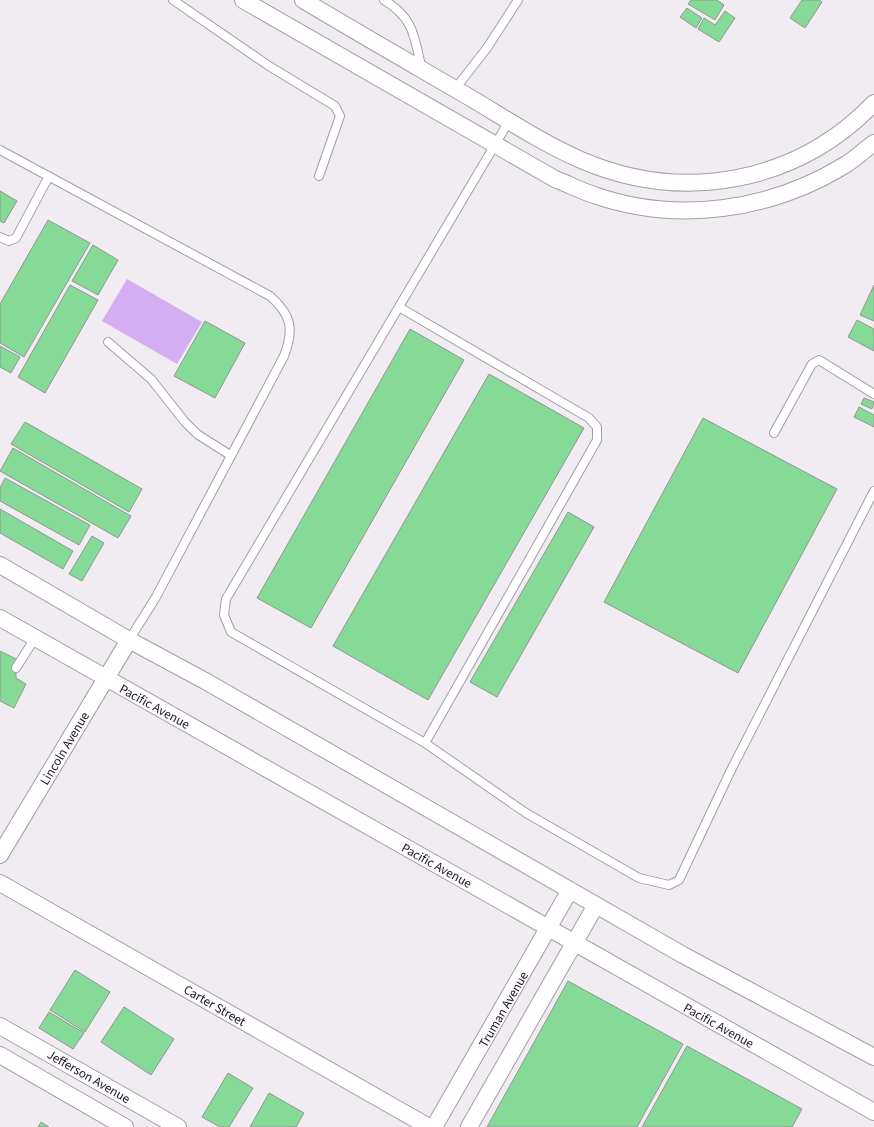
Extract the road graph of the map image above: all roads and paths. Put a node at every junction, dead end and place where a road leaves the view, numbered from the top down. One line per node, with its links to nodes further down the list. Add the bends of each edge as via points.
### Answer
1 (173, 0): 14 (lane, via 269,66 335,106 340,116)
2 (243, 0): 11 (street)
3 (303, 0): 6 (street)
4 (384, 0): 6 (lane, via 398,9 408,20)
5 (518, 0): 7 (lane, via 487,48)
6 (423, 70): 7 (street)
7 (455, 89): 9 (street)
8 (874, 103): 9 (street, via 835,138 780,166 738,178 691,184 640,179 582,160)
9 (509, 121): 11 (lane)
10 (874, 143): 11 (street, via 845,165 774,198 733,208 680,211 632,206 594,195 555,179)
11 (494, 145): 16 (lane)
12 (0, 150): 13 (lane)
13 (49, 176): 15 (lane, via 16,238 9,241); 20 (lane, via 270,296 284,310 290,328 290,341)
14 (319, 176)
15 (0, 237)
16 (399, 307): 28 (lane, via 588,418 597,427 597,440); 28 (lane, via 226,599 224,615 231,632)
17 (108, 342): 20 (lane, via 151,379 197,434)
18 (874, 394): 19 (lane, via 819,360 812,364)
19 (774, 433)
20 (230, 455): 25 (lane, via 156,597)
21 (874, 491): 28 (lane, via 731,770 679,880 669,885 639,878 526,813)
22 (0, 565): 25 (street)
23 (0, 618): 24 (street, Pacific Avenue)
24 (35, 638): 26 (lane); 27 (street, Pacific Avenue)
25 (129, 640): 27 (street, Lincoln Avenue); 31 (street)
26 (16, 668)
27 (105, 679): 29 (street, Lincoln Avenue); 33 (street, Pacific Avenue)
28 (425, 743)
29 (0, 856)
30 (0, 883): 41 (street, Carter Street)
31 (570, 890): 32 (street); 33 (street, Truman Avenue)
32 (596, 905): 34 (street); 37 (street)
33 (549, 929): 34 (street, Pacific Avenue); 42 (street, Truman Avenue)
34 (574, 944): 38 (street, Pacific Avenue); 43 (street)
35 (0, 1026): 40 (street, Jefferson Avenue)
36 (0, 1055): 39 (street, Jefferson Avenue)
37 (874, 1057)
38 (874, 1112)
39 (125, 1127)
40 (178, 1127)
41 (429, 1127)
42 (434, 1127)
43 (469, 1127)

